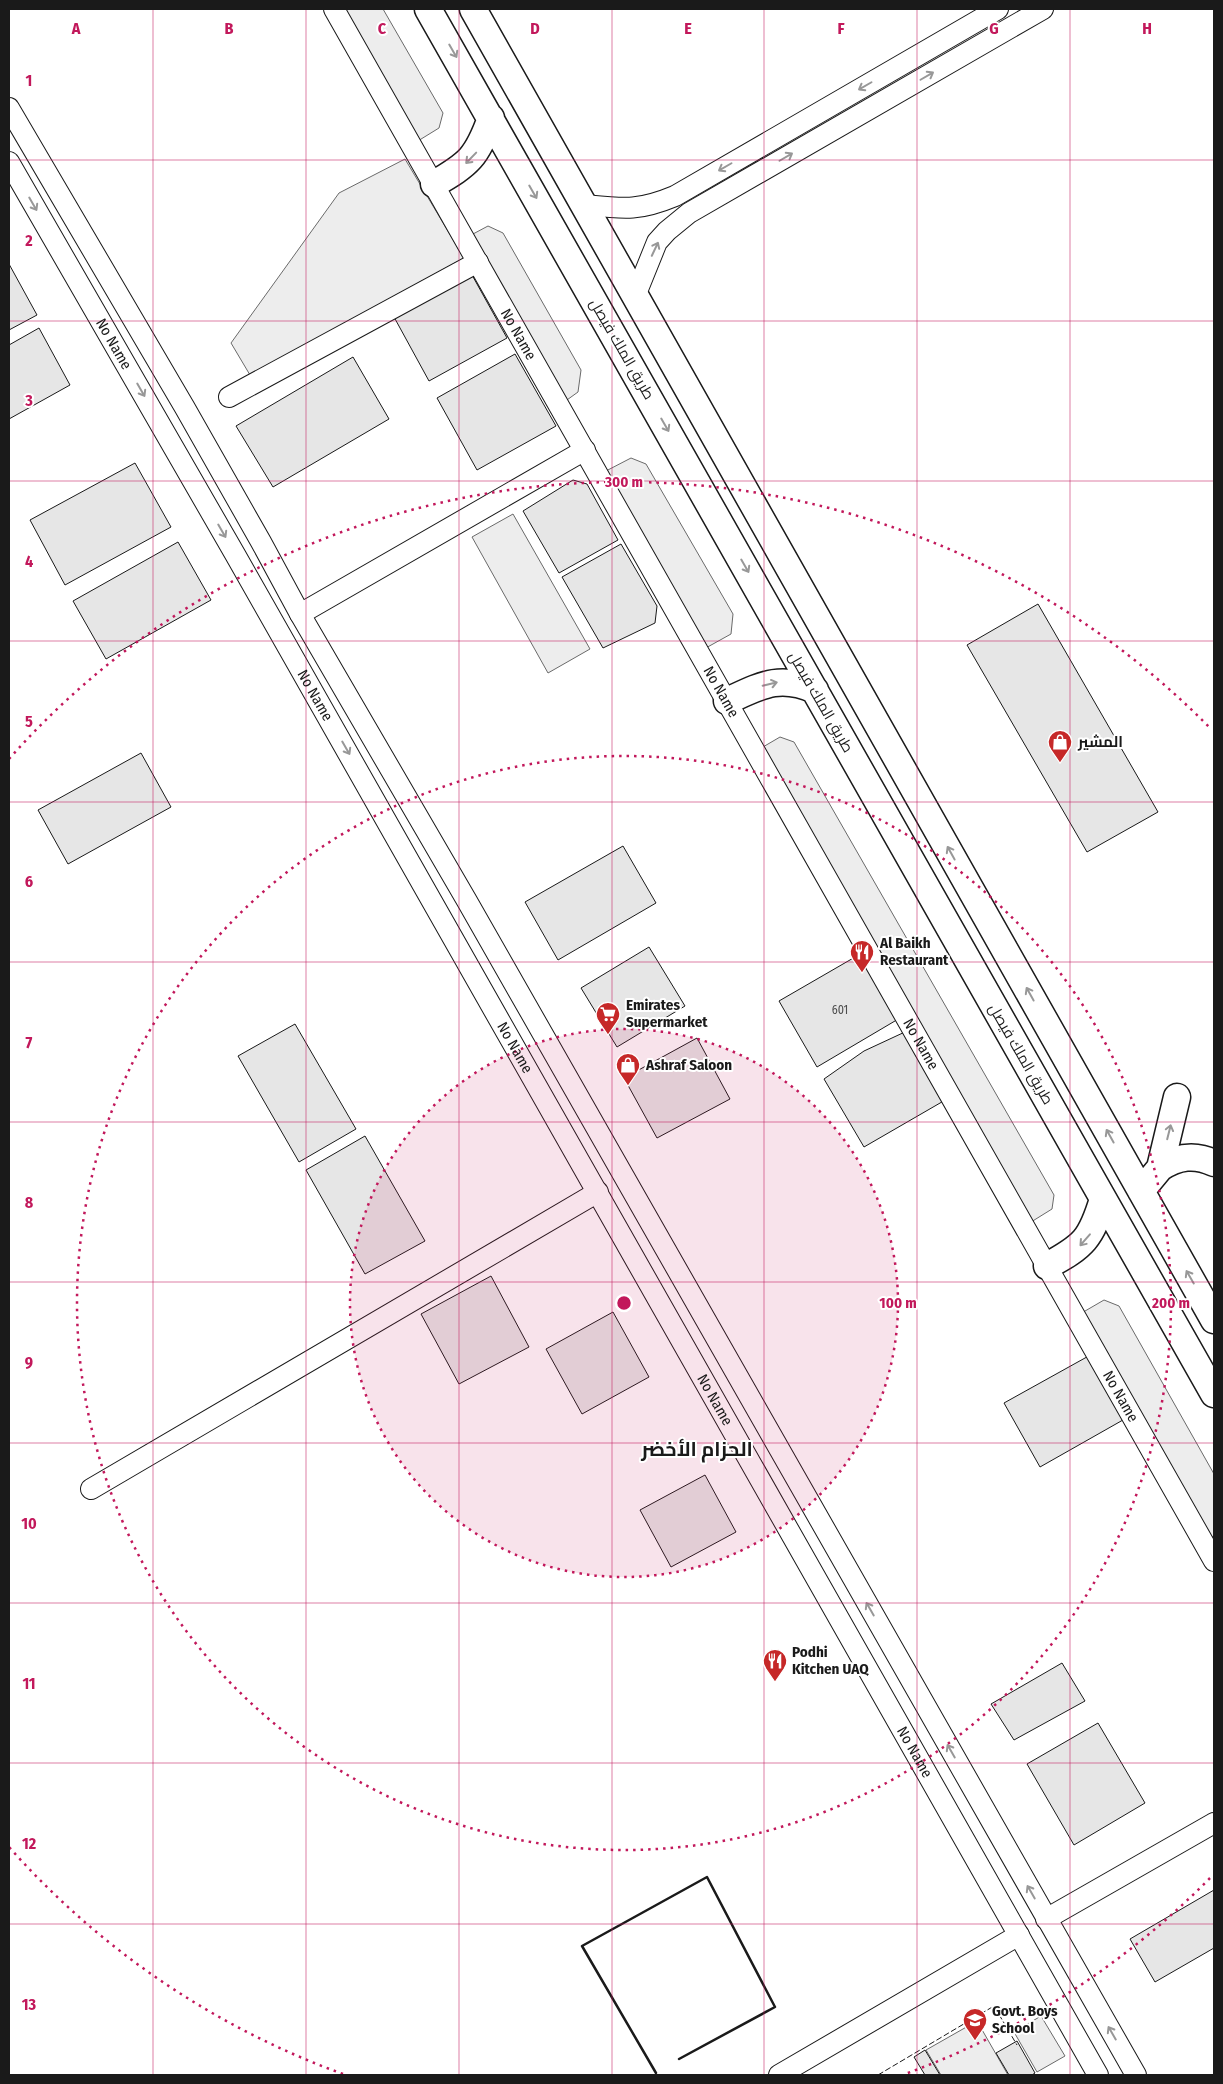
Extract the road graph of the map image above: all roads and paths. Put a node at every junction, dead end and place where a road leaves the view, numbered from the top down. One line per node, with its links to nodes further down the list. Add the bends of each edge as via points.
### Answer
1 (334, 9): 13 (street, No Name)
2 (428, 9): 9 (main road, طريق الملك فيصل, one-way to 9)
3 (473, 9): 14 (main road)
4 (998, 9): 6 (street)
5 (1043, 9): 7 (street)
6 (948, 38): 7 (street); 10 (street, one-way to 10)
7 (959, 57): 11 (street, one-way to 7)
8 (9, 108): 19 (street, No Name, via 190,416)
9 (491, 118): 13 (main road, one-way to 13, via 477,152 458,170); 20 (main road, طريق الملك فيصل, one-way to 20)
10 (811, 118): 11 (street); 14 (street, one-way to 14, via 675,196 634,209)
11 (823, 136): 16 (street, one-way to 11, via 657,242 667,231 690,213)
12 (9, 162): 26 (street, No Name, one-way to 26)
13 (434, 184): 15 (street, No Name)
14 (586, 205): 16 (main road)
15 (478, 262): 17 (street); 18 (street, No Name)
16 (636, 294): 25 (main road, one-way to 16)
17 (229, 397)
18 (584, 450): 19 (street); 21 (street, No Name)
19 (300, 614): 34 (street, No Name, one-way to 19, via 516,986)
20 (815, 690): 21 (main road, one-way to 20, via 756,687 779,682 792,682); 27 (main road, طريق الملك فيصل)
21 (727, 701): 28 (street, No Name)
22 (1177, 1097): 24 (main road, one-way to 22)
23 (1214, 1163): 24 (main road, via 1186,1157 1177,1158)
24 (1160, 1168): 25 (main road)
25 (1141, 1191): 29 (main road, one-way to 25)
26 (598, 1192): 31 (street); 35 (street, No Name)
27 (1103, 1199): 28 (main road, one-way to 28, via 1096,1223 1084,1242); 30 (main road, طريق الملك فيصل)
28 (1047, 1266): 32 (street, No Name)
29 (1214, 1320)
30 (1214, 1394)
31 (91, 1488)
32 (1214, 1561)
33 (1214, 1823): 34 (street)
34 (1046, 1918): 38 (street, No Name, one-way to 34)
35 (1019, 1935): 36 (street); 37 (street, No Name)
36 (780, 2075)
37 (1098, 2075)
38 (1136, 2075)

